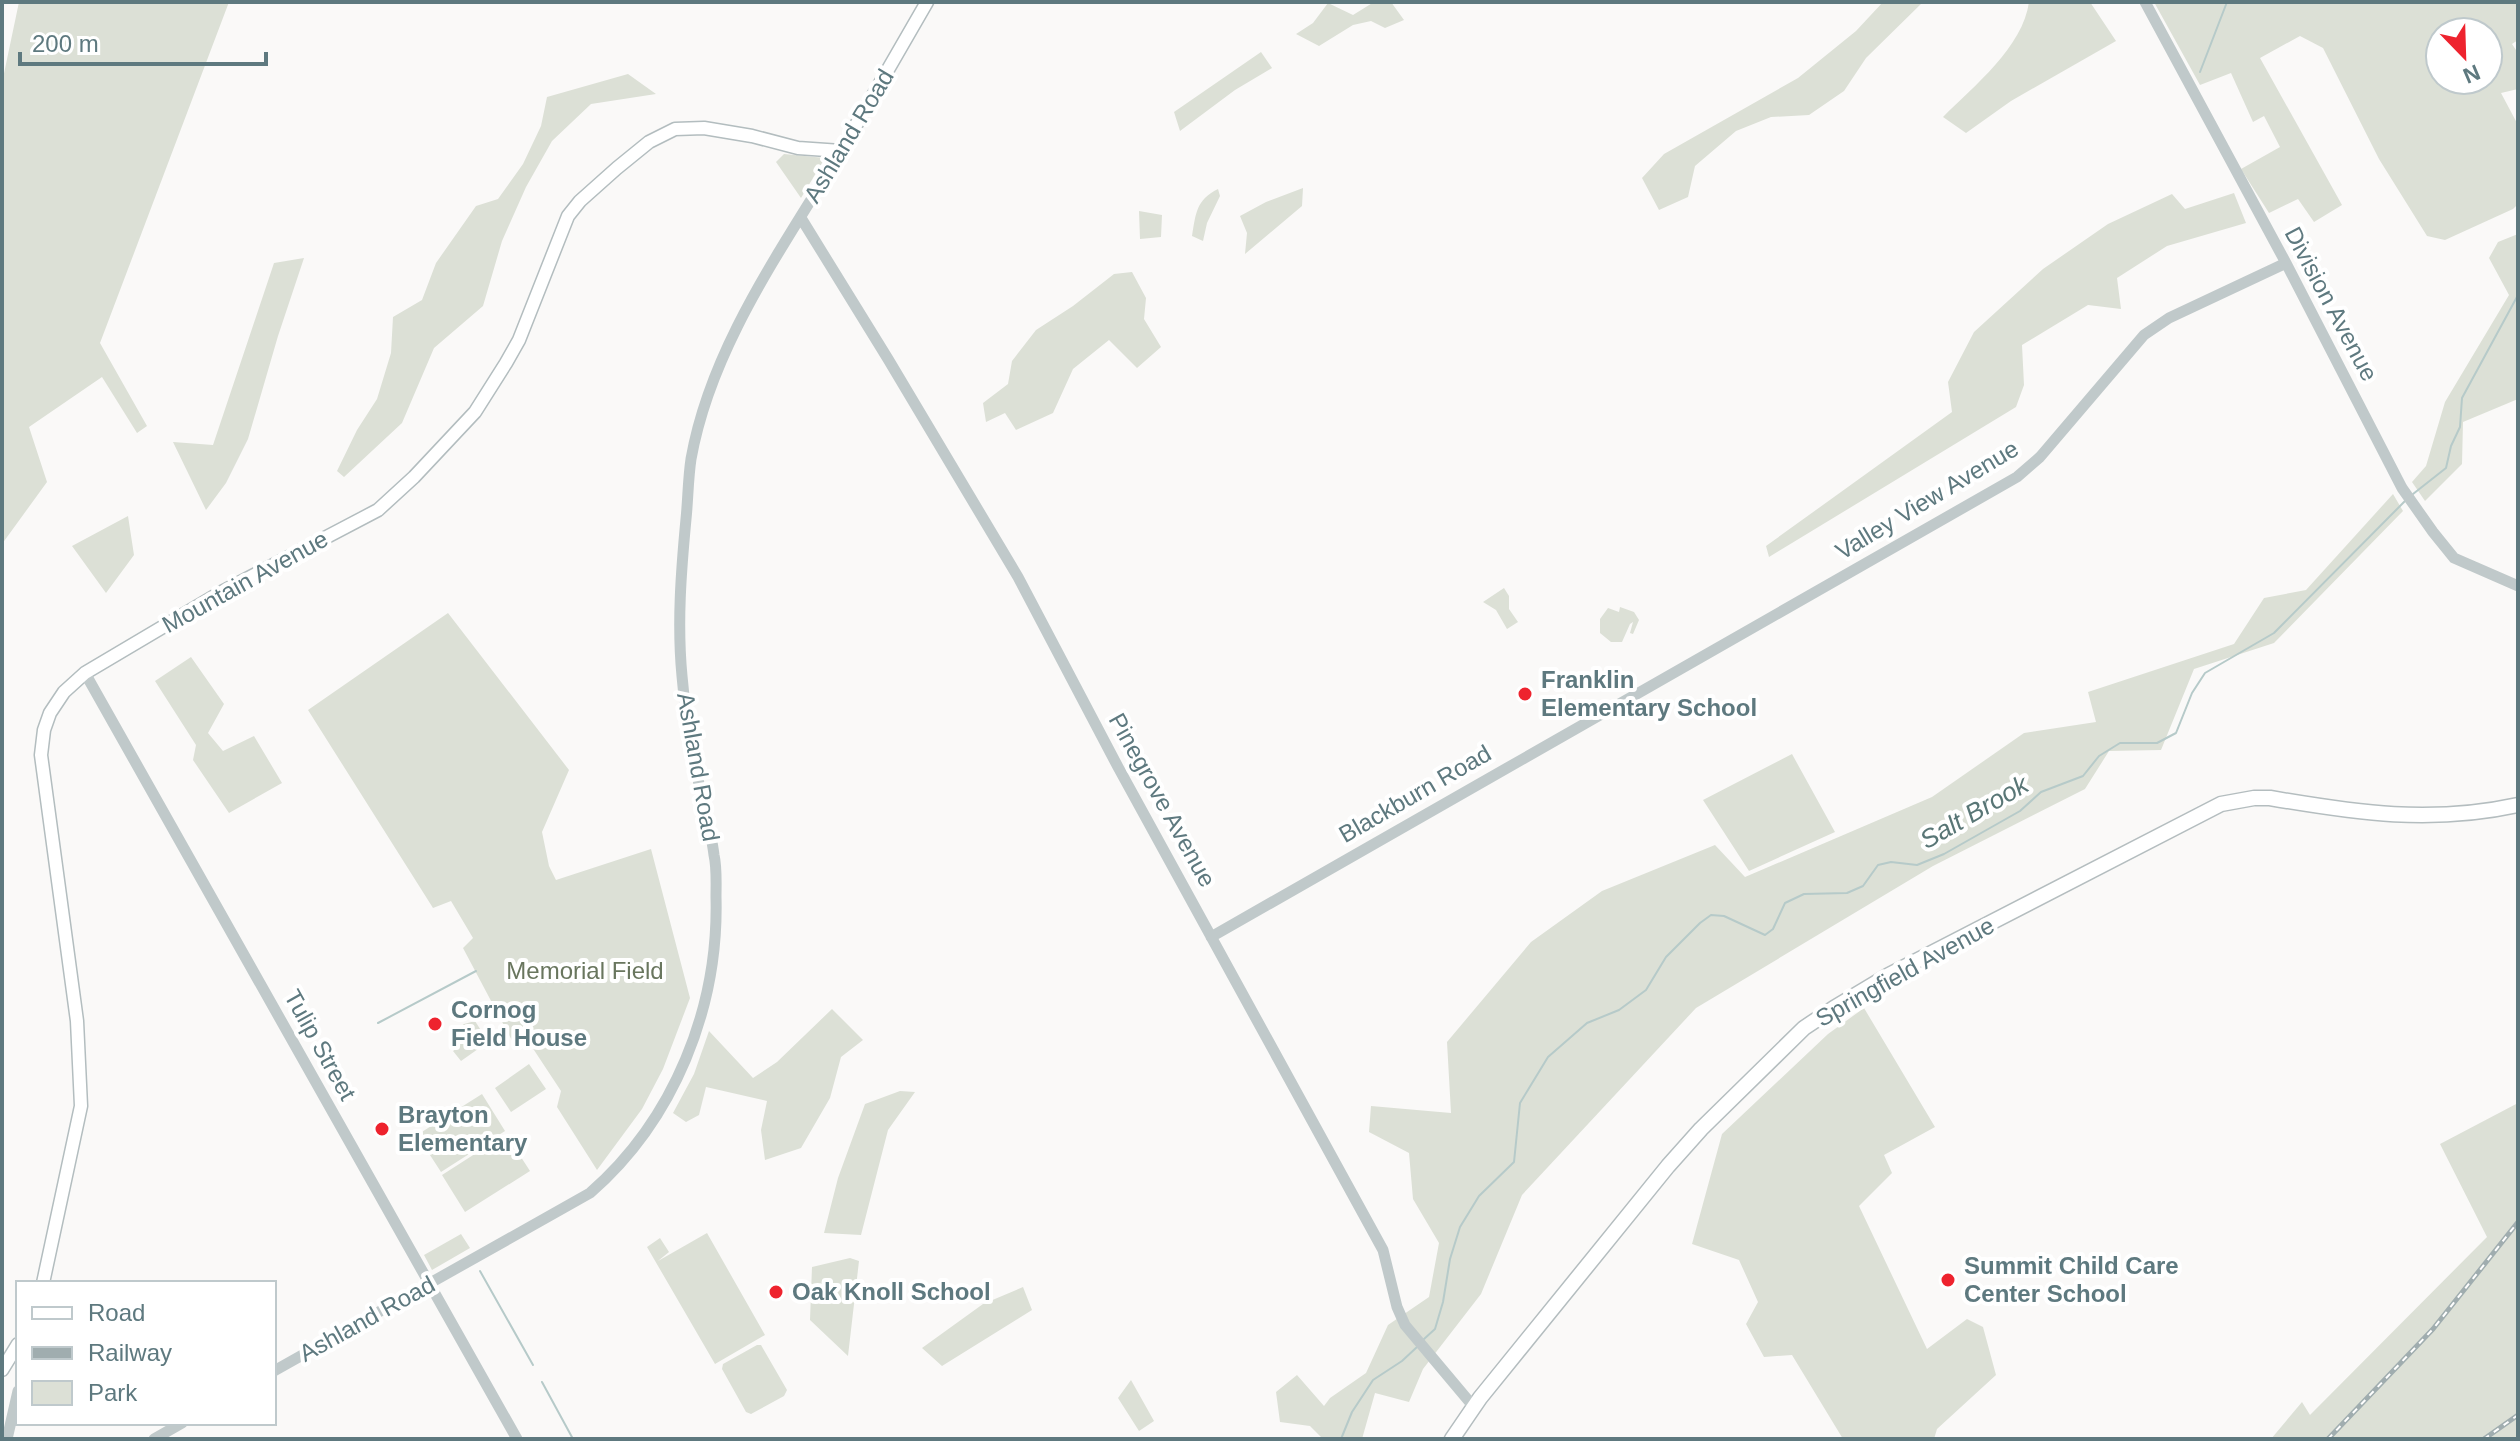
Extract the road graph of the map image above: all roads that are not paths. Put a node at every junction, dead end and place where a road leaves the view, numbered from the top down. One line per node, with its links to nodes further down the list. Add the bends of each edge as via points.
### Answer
1 (927, 2): 3 (main road, Ashland Road)
2 (2145, 2): 5 (street, Division Avenue)
3 (841, 151): 4 (street, Ashland Road); 7 (main road, Mountain Avenue, via 798,148 704,128 675,129 649,142 568,216 519,340 475,412 414,477 378,510 220,593)
4 (801, 218): 10 (street, Pinegrove Avenue, via 1018,577); 12 (street, Ashland Road, via 730,340 706,400 691,460 680,645 691,743 715,857 712,973 702,1015 657,1114 611,1174 577,1201)
5 (2286, 263): 6 (street, Division Avenue, via 2419,513 2454,558); 8 (street, Valley View Avenue, via 2144,335 2017,477)
6 (2518, 586)
7 (85, 673): 11 (main road, Mountain Avenue, via 50,713 41,755 77,1021 81,1106); 12 (street, Tulip Street)
8 (1642, 691): 10 (street, Blackburn Road)
9 (2518, 805): 17 (main road, Springfield Avenue, via 2409,816 2270,798 2221,804 1862,990 1804,1028 1701,1129)
10 (1211, 937): 17 (street, Pinegrove Avenue, via 1383,1250 1405,1325)
11 (43, 1281)
12 (429, 1284): 15 (street, Ashland Road); 21 (street, Tulip Street)
13 (16, 1347): 14 (main road)
14 (2, 1370)
15 (276, 1370)
16 (16, 1400): 19 (street)
17 (1473, 1406): 22 (main road, Springfield Avenue)
18 (178, 1425): 20 (street)
19 (7, 1439)
20 (154, 1439)
21 (517, 1439)
22 (1452, 1439)

